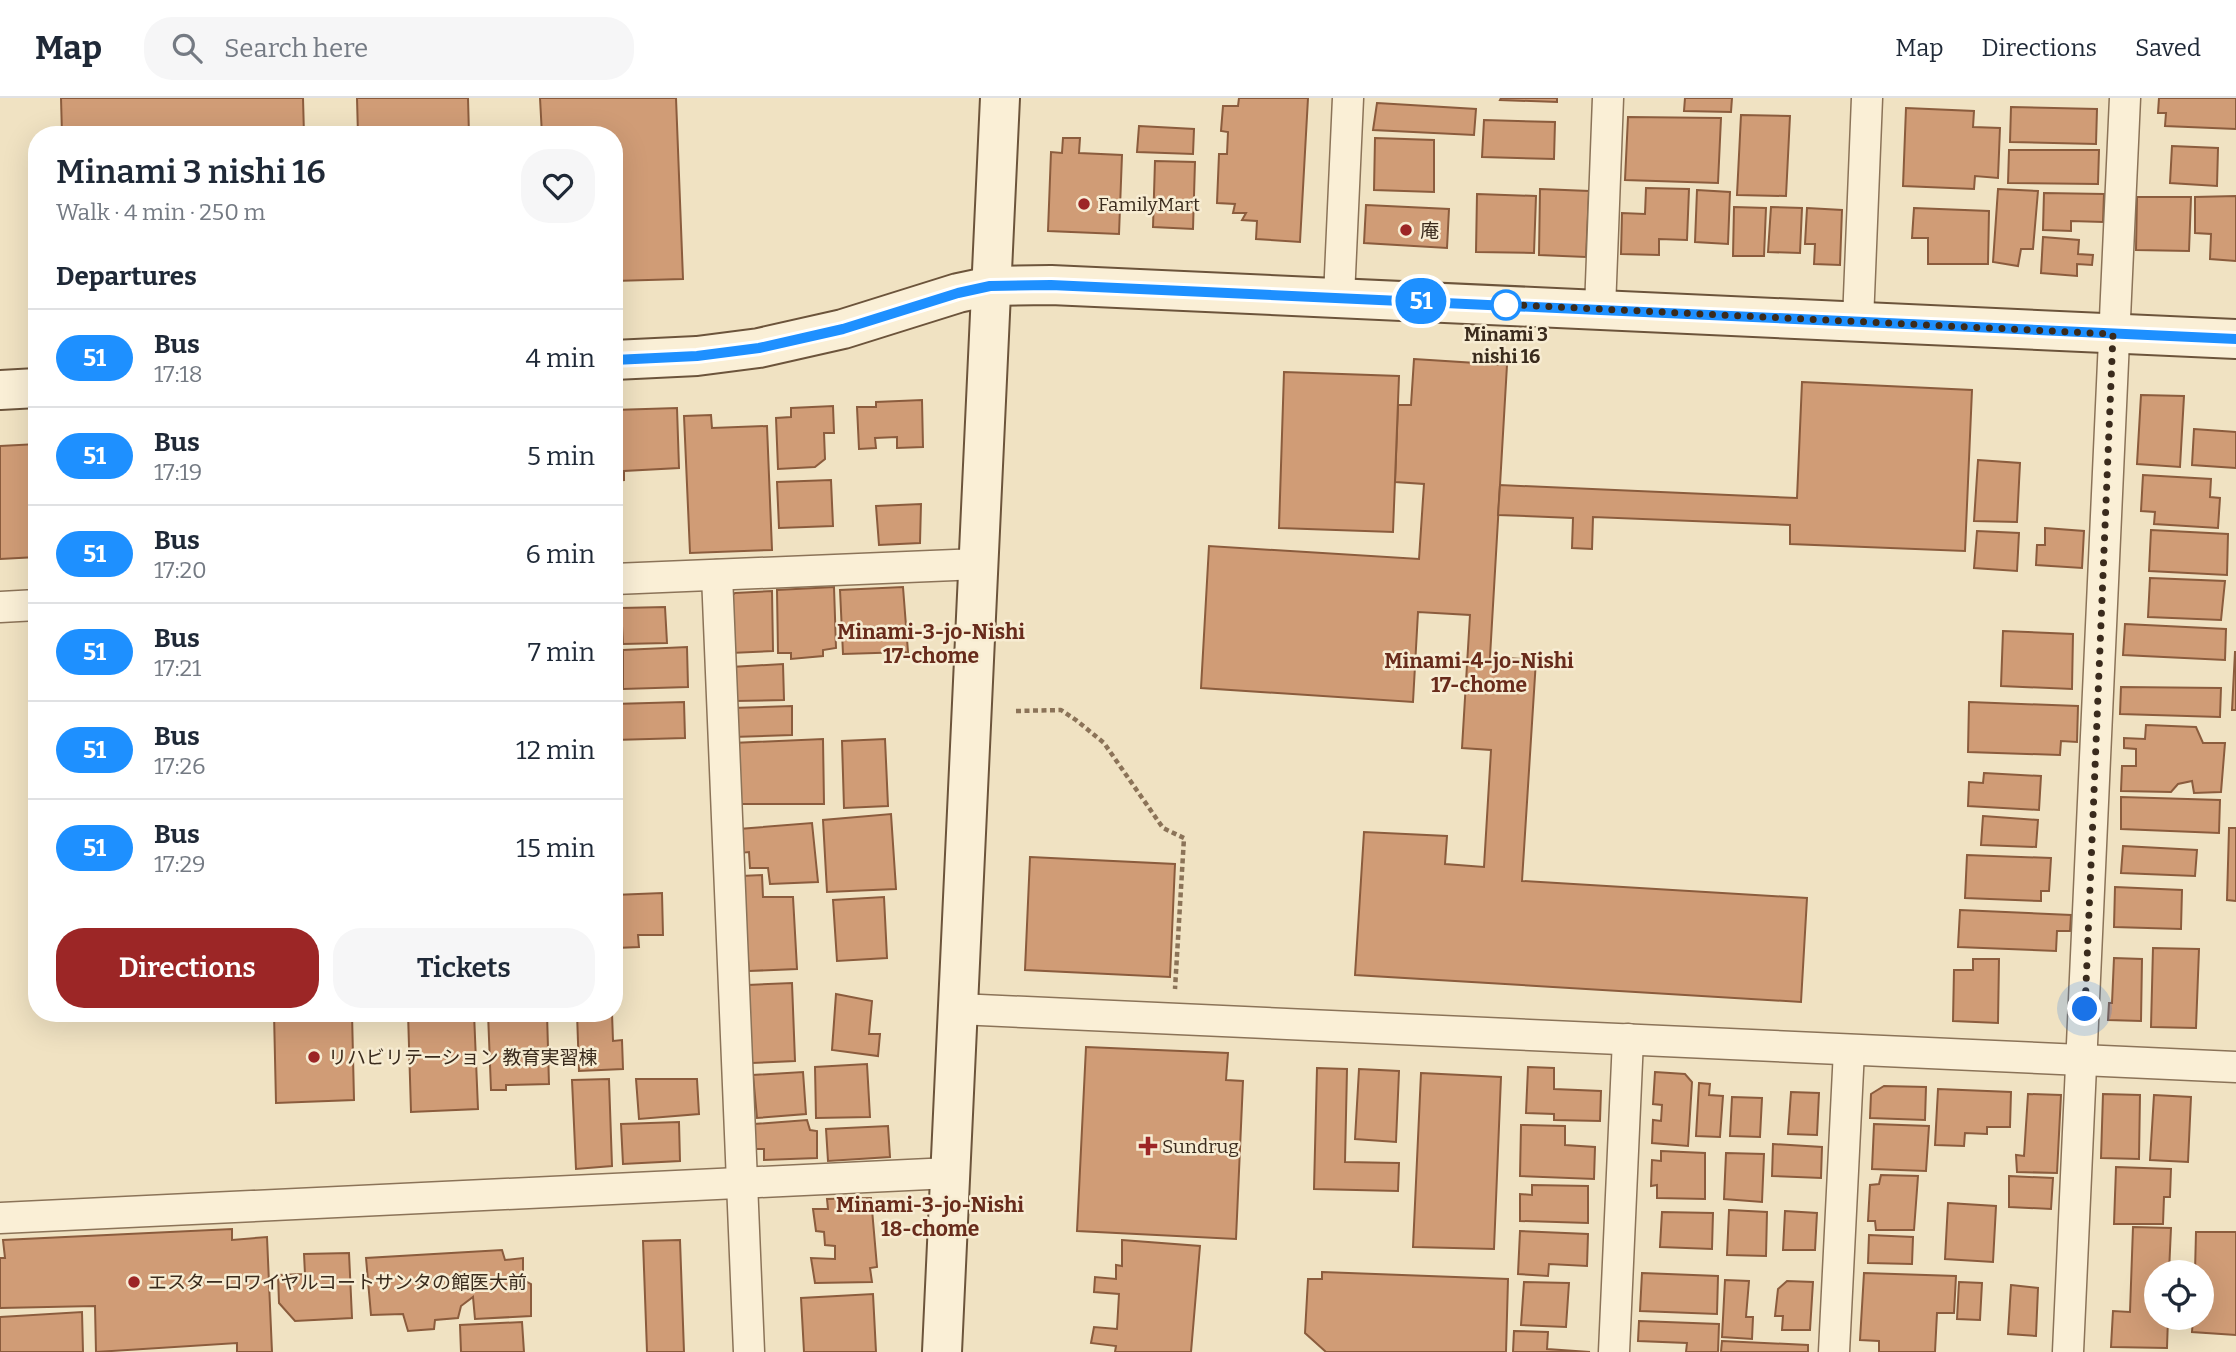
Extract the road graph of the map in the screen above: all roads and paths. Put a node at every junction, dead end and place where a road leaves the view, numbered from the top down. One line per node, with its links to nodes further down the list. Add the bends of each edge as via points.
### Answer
1 (1000, 98): 6 (street)
2 (1349, 98): 7 (street)
3 (1608, 98): 8 (street)
4 (1867, 98): 9 (street)
5 (2125, 98): 10 (street)
6 (990, 286): 7 (street); 12 (street, via 759,348); 15 (street)
7 (1339, 297): 8 (street)
8 (1600, 309): 9 (street)
9 (1858, 321): 10 (street)
10 (2113, 334): 11 (street); 25 (street)
11 (2236, 339)
12 (623, 360)
13 (28, 388): 14 (street)
14 (0, 390)
15 (979, 564): 16 (street); 22 (street)
16 (717, 575): 17 (street); 28 (street)
17 (623, 579)
18 (28, 605): 19 (street)
19 (0, 607)
20 (1016, 710): 21 (path, via 1061,710 1076,720 1104,743 1163,828 1184,838)
21 (1175, 997)
22 (958, 1009): 23 (street); 27 (street)
23 (1628, 1039): 24 (street); 32 (street)
24 (1849, 1050): 25 (street); 33 (street)
25 (2083, 1060): 26 (street); 34 (street)
26 (2236, 1068)
27 (950, 1173): 28 (street); 31 (street)
28 (741, 1183): 29 (street); 30 (street)
29 (0, 1218)
30 (749, 1352)
31 (942, 1352)
32 (1614, 1352)
33 (1834, 1352)
34 (2068, 1352)

